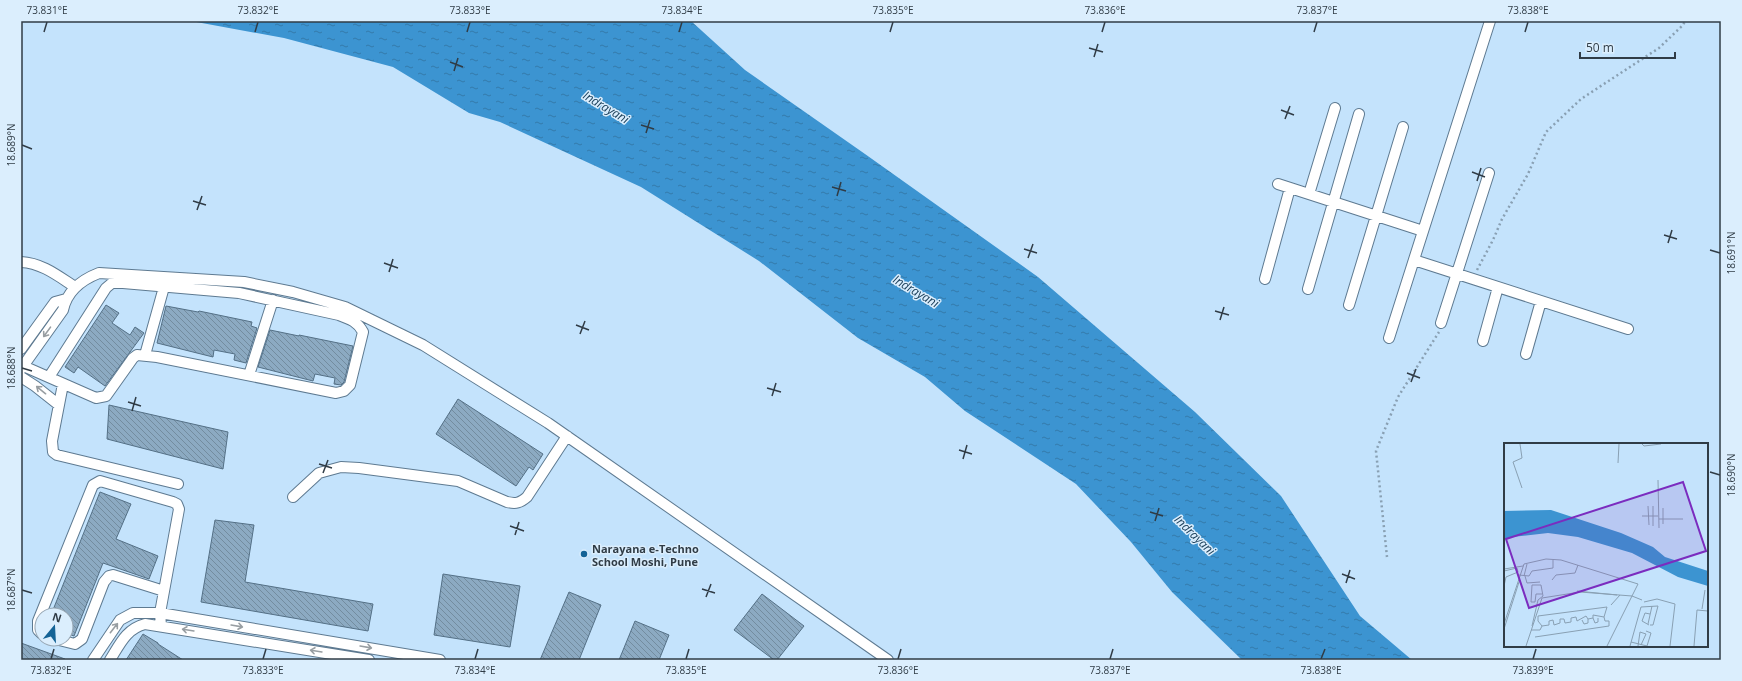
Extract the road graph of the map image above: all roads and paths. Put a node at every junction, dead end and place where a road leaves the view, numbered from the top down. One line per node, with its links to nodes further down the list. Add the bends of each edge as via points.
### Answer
1 (1490, 21): 12 (street)
2 (1685, 21): 17 (path, via 1659,48 1581,99 1546,132 1528,174)
3 (1336, 108): 9 (street)
4 (1359, 114): 10 (street)
5 (1403, 127): 11 (street)
6 (1489, 173): 15 (street)
7 (1278, 184): 8 (street)
8 (1290, 188): 9 (street); 16 (street)
9 (1309, 194): 10 (street)
10 (1333, 202): 11 (street); 21 (street)
11 (1376, 216): 12 (street); 25 (street)
12 (1423, 231): 13 (street)
13 (1414, 260): 15 (street); 28 (street)
14 (21, 262): 18 (street, via 39,265)
15 (1457, 274): 17 (street); 26 (street)
16 (1265, 278)
17 (1472, 278): 20 (street)
18 (75, 287): 22 (street); 39 (street, via 89,277 99,274 244,282 293,292 345,307 423,345)
19 (164, 287): 23 (street, via 239,293); 32 (street); 36 (street, via 112,283 106,288)
20 (1498, 287): 24 (street); 29 (street)
21 (1308, 289)
22 (66, 299): 30 (street, via 55,302); 33 (street, one-way to 33, via 63,310)
23 (273, 300): 34 (street); 34 (street, via 339,315 355,321 360,326 363,332 350,385 344,391 336,393)
24 (1541, 301): 27 (street); 31 (street)
25 (1349, 305)
26 (1441, 327): 42 (path, via 1398,396 1376,451)
27 (1628, 329)
28 (1388, 338)
29 (1483, 341)
30 (21, 349)
31 (1526, 354)
32 (145, 355): 34 (street); 37 (street, via 133,358 106,396 96,398)
33 (22, 367): 36 (street)
34 (249, 375)
35 (21, 377): 38 (street, one-way to 35)
36 (49, 377): 37 (street)
37 (63, 384): 38 (street)
38 (59, 405): 40 (street, via 51,448 57,455)
39 (567, 436): 41 (street, via 527,497 515,504 458,481 360,468 341,468 319,473); 53 (street)
40 (178, 484)
41 (293, 498)
42 (1387, 557)
43 (164, 591): 44 (street, via 180,513 177,504 100,481 93,485); 45 (street); 47 (street, via 113,575 109,576 104,582 82,639)
44 (44, 607)
45 (160, 613): 46 (street); 48 (street, one-way to 48); 49 (street, one-way to 45, via 120,620 134,613)
46 (161, 626): 50 (street, via 145,624 136,627 126,635); 51 (street, one-way to 46)
47 (74, 644)
48 (404, 657): 52 (street)
49 (93, 660)
50 (110, 660)
51 (369, 660)
52 (440, 660)
53 (888, 660)

